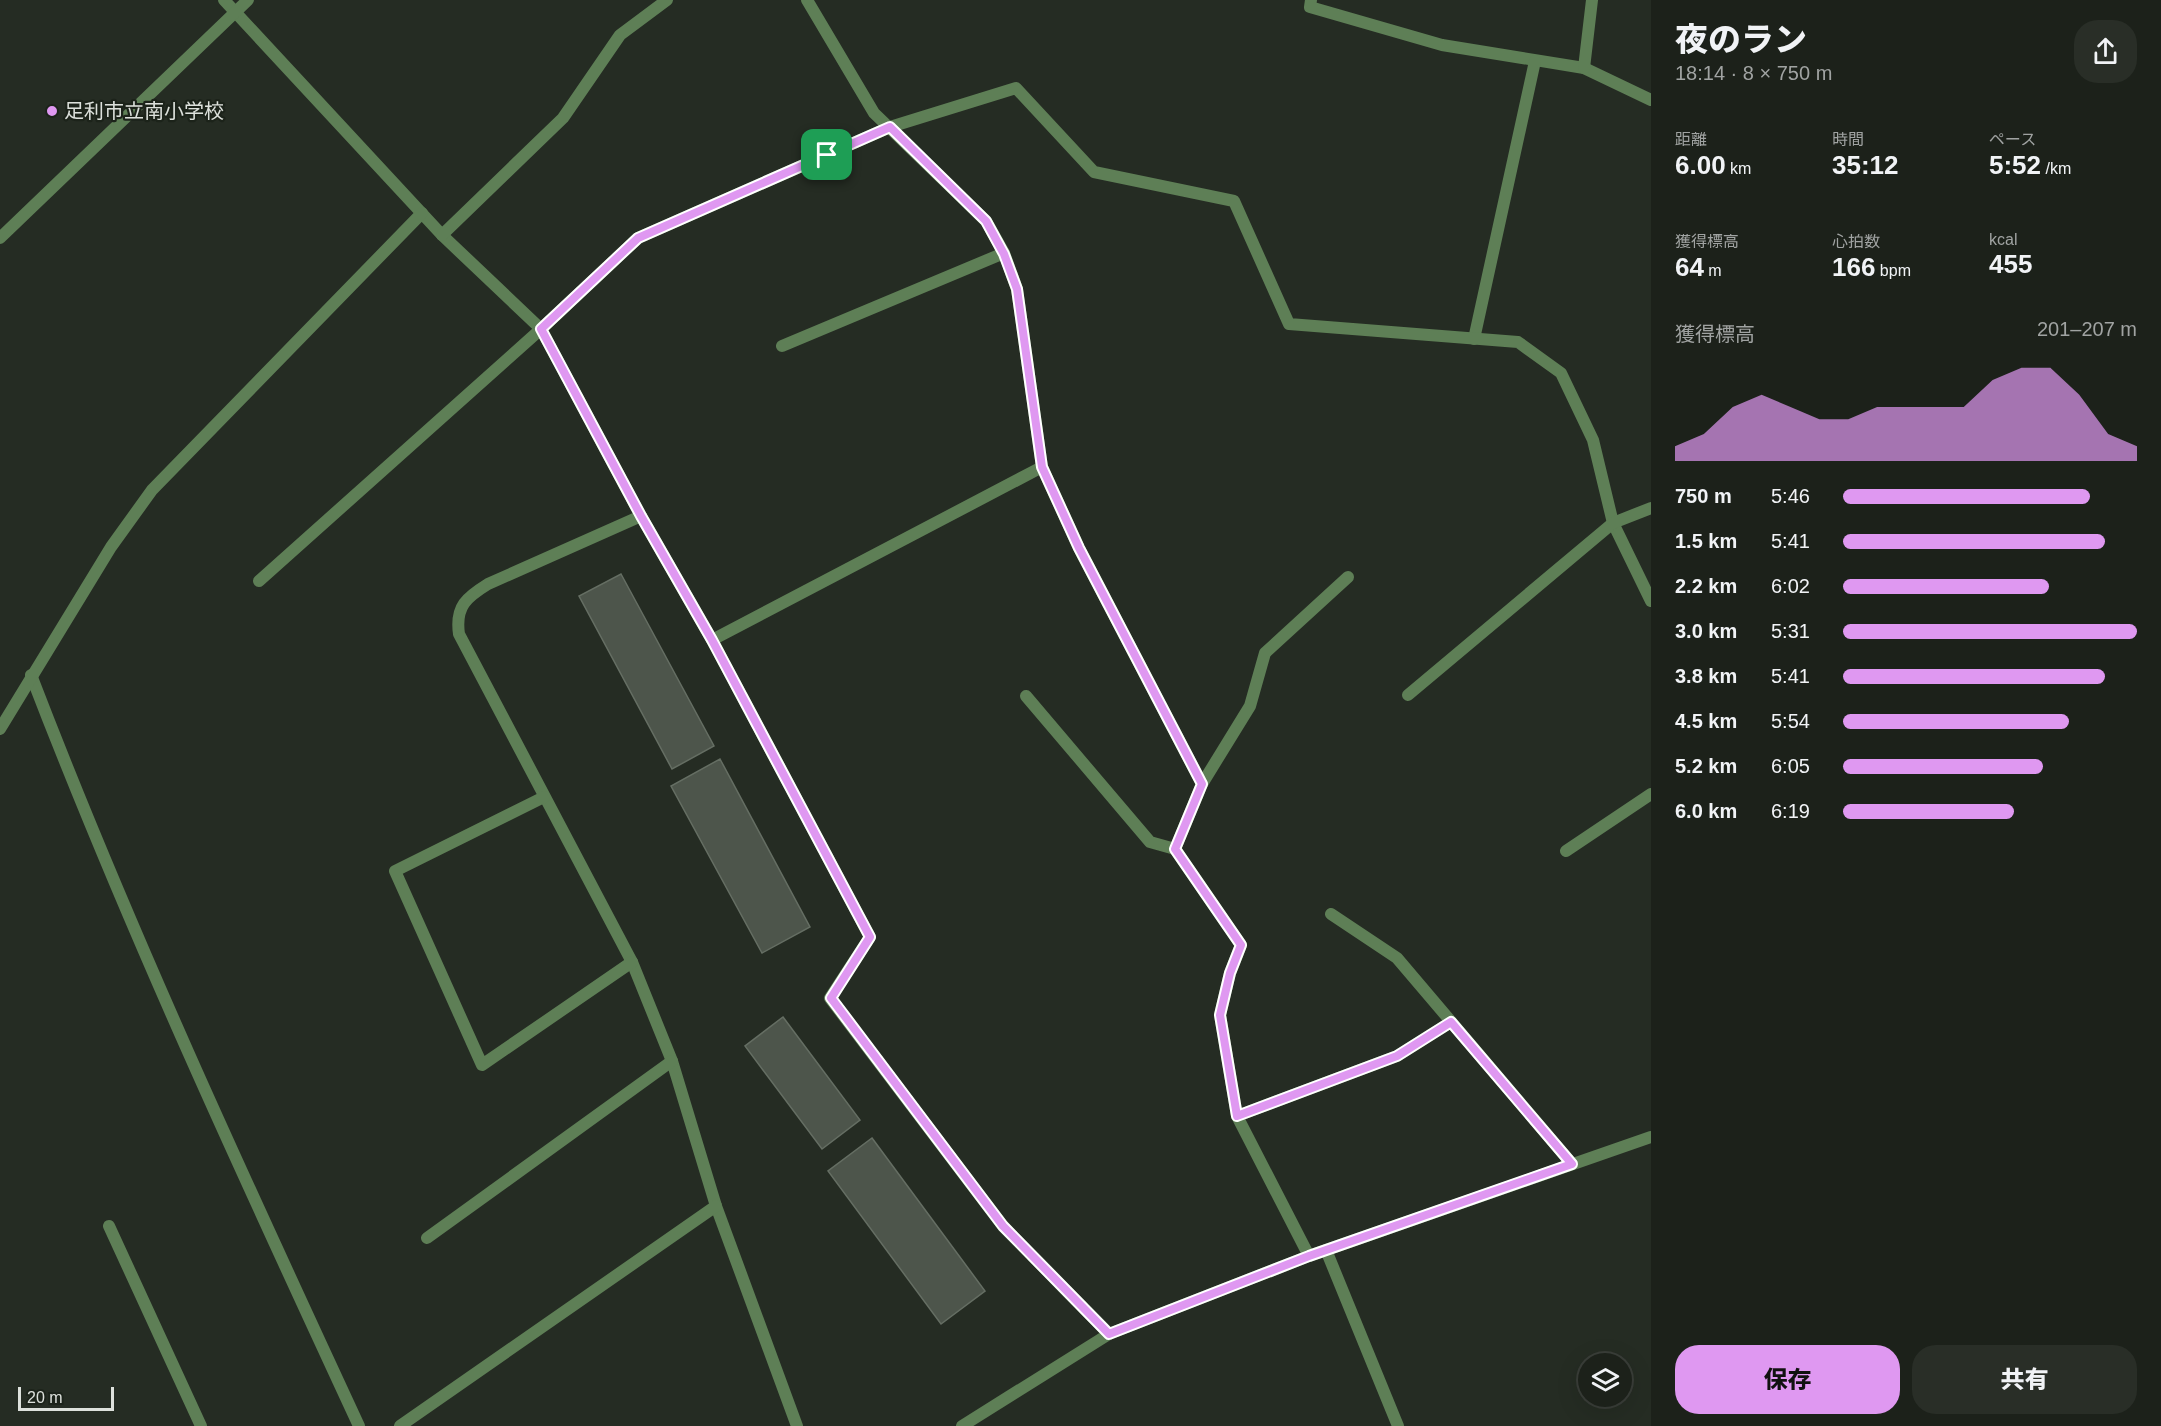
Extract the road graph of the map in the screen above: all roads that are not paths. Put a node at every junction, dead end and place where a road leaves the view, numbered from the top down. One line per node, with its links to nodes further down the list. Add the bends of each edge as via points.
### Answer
1 (224, 0): 7 (street)
2 (248, 0): 7 (street)
3 (667, 0): 13 (street, via 620,35 563,118)
4 (807, 0): 11 (street, via 874,113)
5 (1311, 0): 8 (street, via 1310,7 1442,45)
6 (1592, 0): 9 (street)
7 (235, 12): 12 (street); 14 (street)
8 (1535, 61): 9 (street); 17 (street)
9 (1584, 68): 10 (street)
10 (1651, 100)
11 (890, 127): 15 (street, via 986,221); 16 (street, via 638,238); 17 (street, via 1016,88 1094,172 1234,201 1289,324)
12 (422, 213): 13 (street); 27 (street, via 152,490 111,547)
13 (442, 235): 16 (street)
14 (0, 238)
15 (1004, 254): 18 (street); 19 (street, via 1017,289)
16 (541, 329): 21 (street); 24 (street)
17 (1474, 339): 22 (street, via 1518,342 1561,373 1593,440)
18 (782, 346)
19 (1042, 467): 26 (street); 31 (street, via 1079,548)
20 (1651, 508): 22 (street)
21 (641, 516): 26 (street); 33 (street, via 488,584 466,597 459,609 459,634)
22 (1613, 523): 25 (street); 28 (street)
23 (1348, 577): 31 (street, via 1264,653 1250,706)
24 (259, 581)
25 (1651, 601)
26 (712, 640): 48 (street, via 870,937 831,998 1003,1226)
27 (31, 675): 30 (street); 50 (street, via 200,1083)
28 (1408, 695)
29 (1026, 696): 34 (street, via 1150,842)
30 (0, 729)
31 (1202, 784): 34 (street)
32 (1651, 794): 35 (street)
33 (544, 797): 37 (street); 37 (street, via 395,871 482,1065)
34 (1175, 849): 40 (street, via 1241,945 1220,1015)
35 (1566, 851)
36 (1331, 914): 38 (street, via 1397,958)
37 (632, 962): 39 (street)
38 (1451, 1022): 40 (street, via 1397,1056); 42 (street)
39 (672, 1060): 43 (street); 45 (street)
40 (1237, 1116): 47 (street)
41 (1651, 1137): 42 (street)
42 (1572, 1164): 46 (street)
43 (716, 1206): 51 (street); 52 (street)
44 (109, 1226): 49 (street)
45 (427, 1238)
46 (1326, 1250): 47 (street); 54 (street)
47 (1309, 1256): 48 (street)
48 (1109, 1334): 53 (street)
49 (201, 1426)
50 (359, 1426)
51 (400, 1426)
52 (797, 1426)
53 (962, 1426)
54 (1398, 1426)

